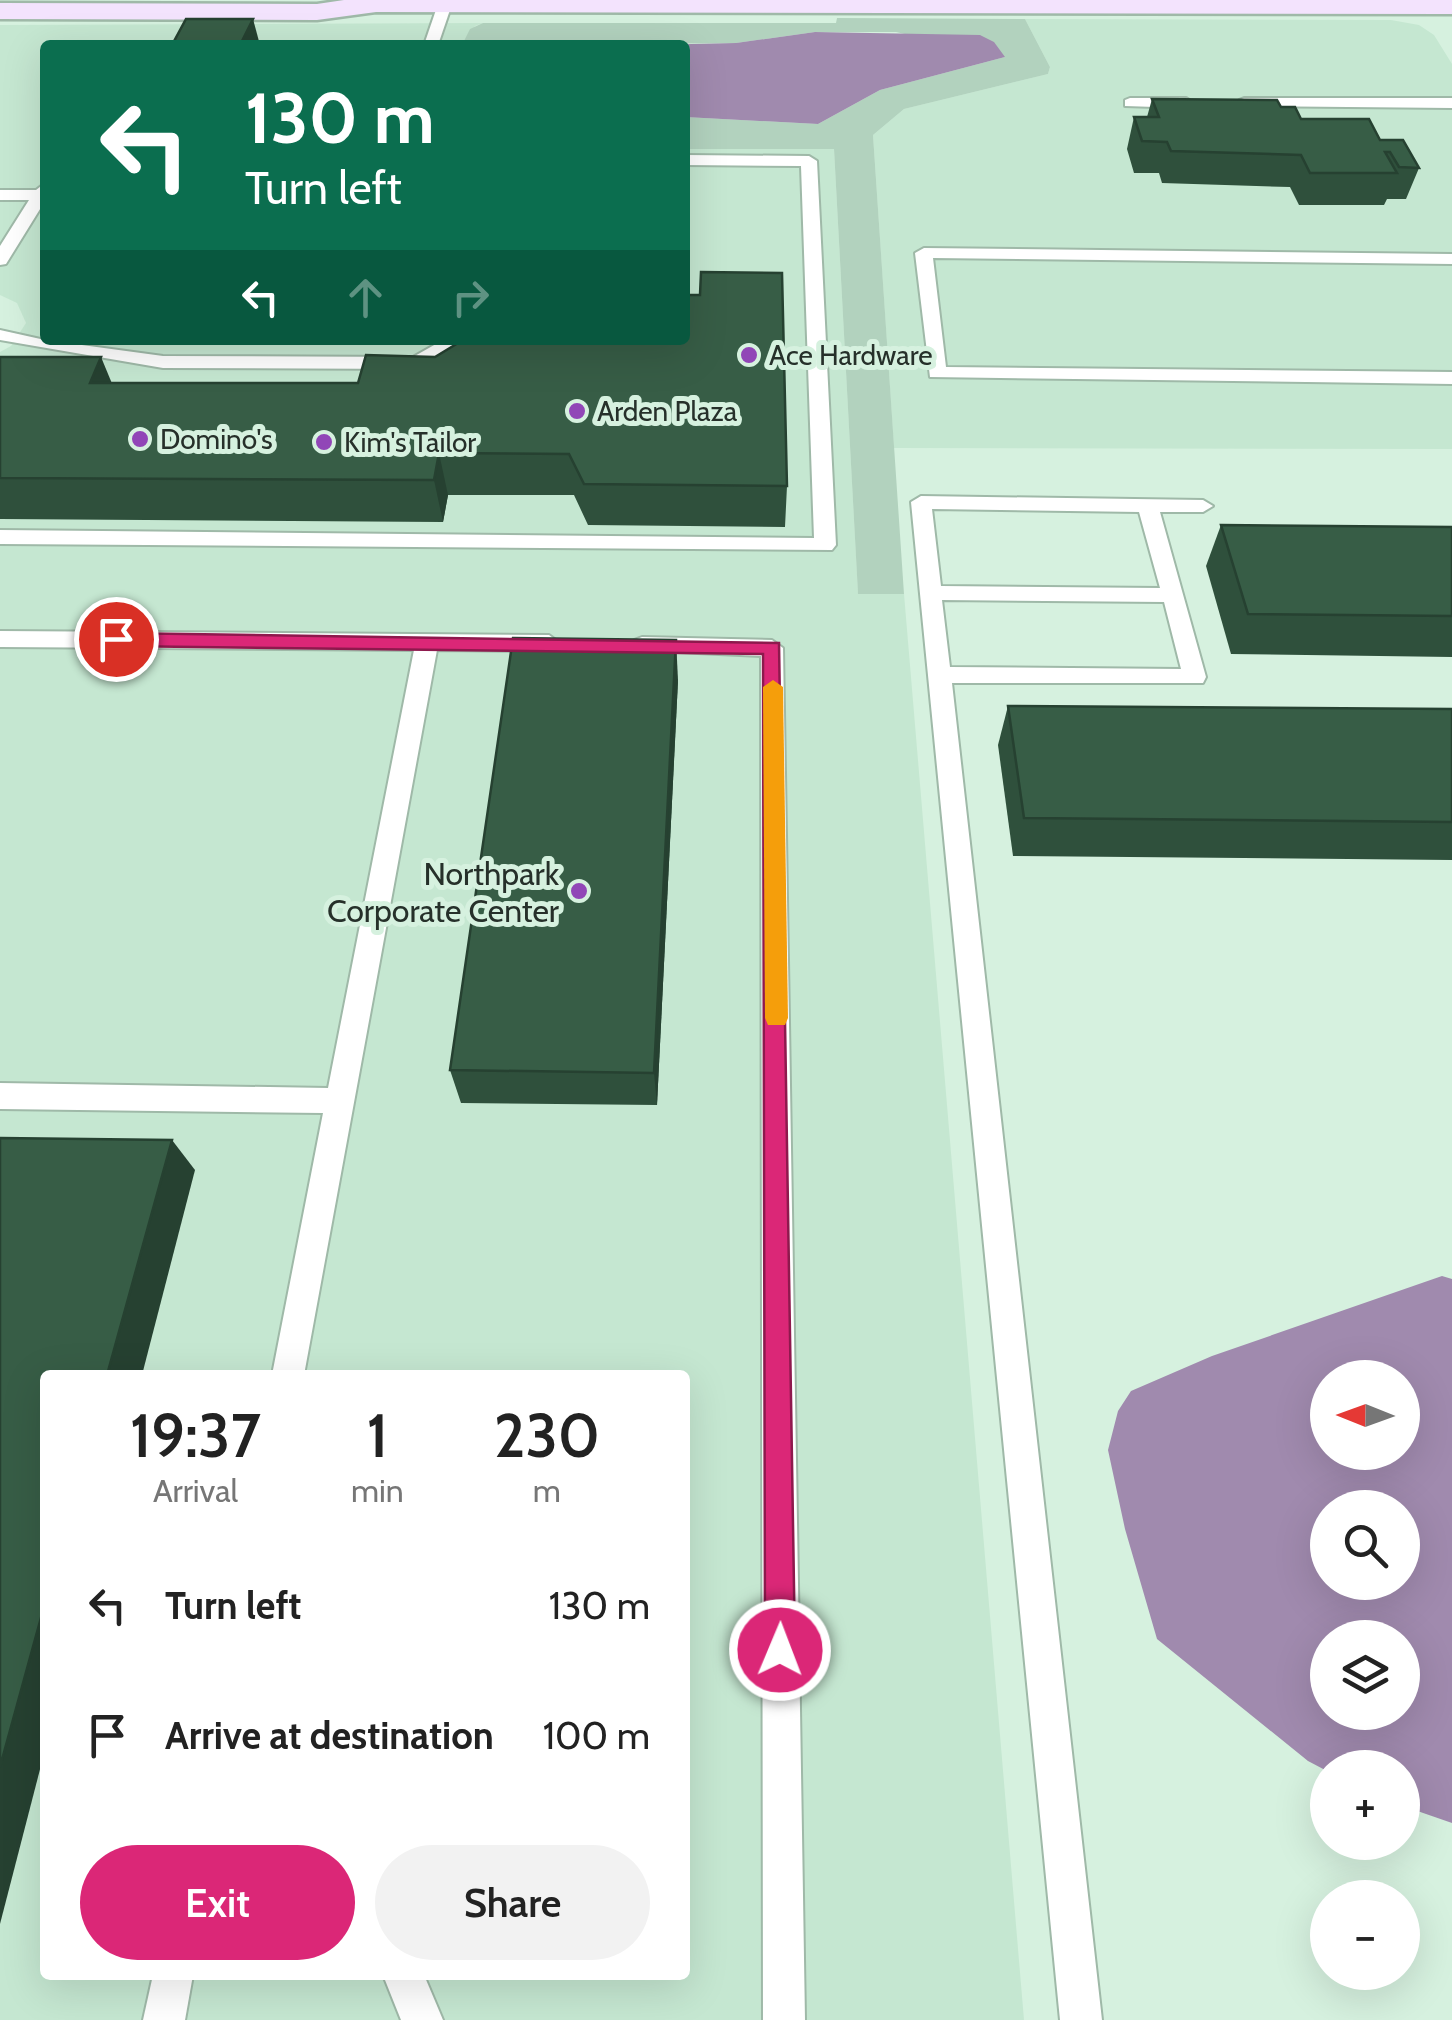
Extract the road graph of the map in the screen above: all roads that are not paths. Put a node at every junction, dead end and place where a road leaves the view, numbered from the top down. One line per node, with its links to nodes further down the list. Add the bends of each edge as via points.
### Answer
1 (378, 2): 4 (main road); 5 (main road, via 317,12)
2 (776, 2): 3 (main road); 4 (main road)
3 (1179, 2): 6 (main road)
4 (445, 4): 7 (lane)
5 (0, 11)
6 (1448, 13)
7 (433, 40)
8 (1130, 102): 9 (lane)
9 (1206, 103)
10 (1224, 103): 11 (lane)
11 (1452, 103)
12 (690, 160): 26 (lane, via 809,162 826,545)
13 (40, 192): 15 (lane)
14 (40, 194): 16 (lane)
15 (0, 195)
16 (8, 234): 18 (lane)
17 (1452, 259): 23 (lane, via 924,253 936,373)
18 (0, 260)
19 (0, 334): 20 (lane)
20 (40, 341)
21 (64, 345): 22 (lane, via 164,362 417,363)
22 (448, 345)
23 (1452, 378)
24 (1148, 506): 25 (lane); 27 (lane, via 920,502); 28 (lane)
25 (1203, 506)
26 (0, 537)
27 (931, 593): 28 (lane); 33 (lane)
28 (1173, 595): 33 (lane, via 1195,677)
29 (0, 639): 30 (lane)
30 (427, 641): 31 (lane); 35 (lane)
31 (580, 644)
32 (619, 644): 41 (lane, via 772,648)
33 (939, 675): 42 (lane)
34 (0, 1096): 35 (lane)
35 (341, 1102): 36 (lane)
36 (289, 1370)
37 (172, 1980): 39 (lane)
38 (406, 1980): 40 (lane)
39 (164, 2020)
40 (422, 2020)
41 (784, 2020)
42 (1081, 2020)

